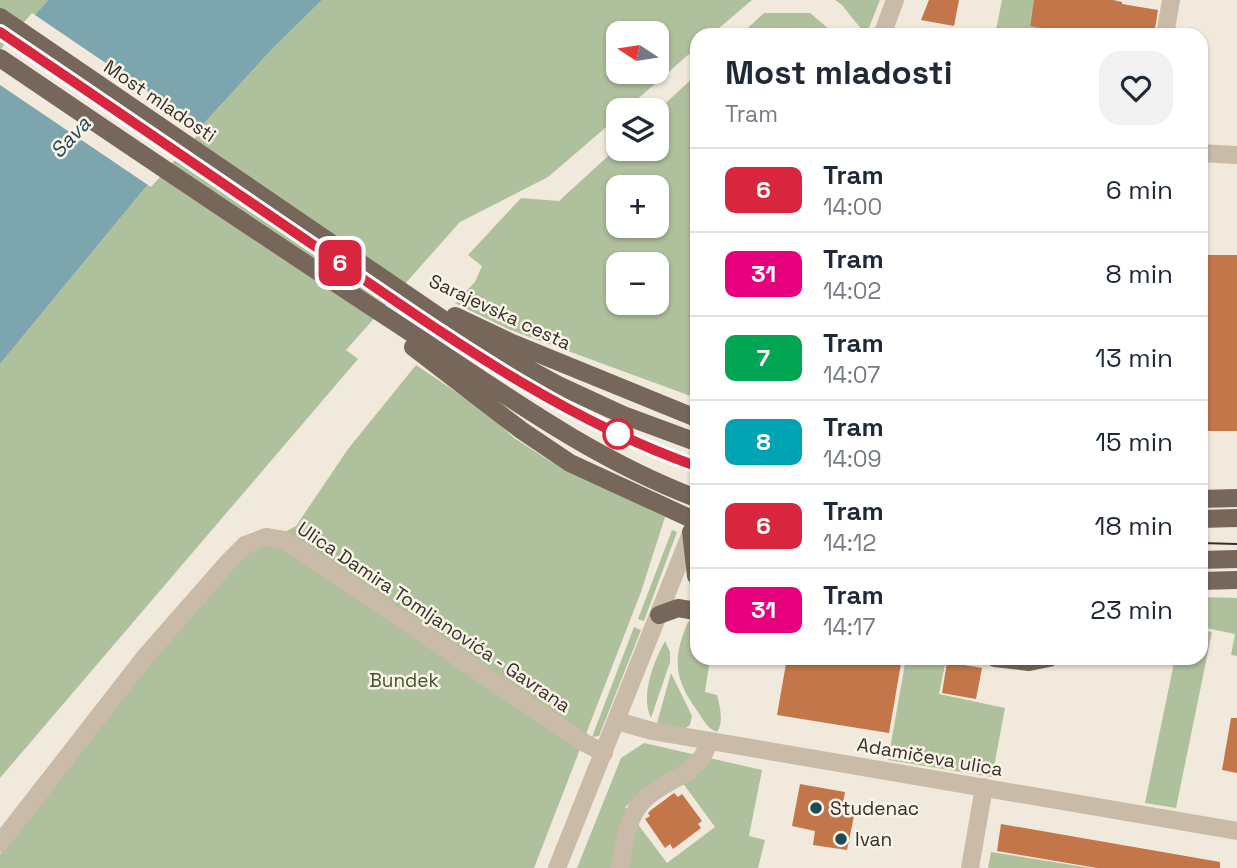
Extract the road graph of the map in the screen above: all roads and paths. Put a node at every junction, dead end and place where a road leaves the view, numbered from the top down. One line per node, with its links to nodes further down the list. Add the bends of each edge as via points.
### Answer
1 (895, 0): 4 (street)
2 (1171, 0): 5 (street)
3 (0, 17): 9 (main road, Most mladosti)
4 (885, 28)
5 (1166, 28)
6 (0, 58): 11 (main road)
7 (1208, 153): 8 (street)
8 (1237, 155)
9 (402, 289): 10 (main road, Sarajevska cesta)
10 (444, 315): 12 (main road, Sarajevska cesta); 13 (main road, Sarajevska cesta, via 491,350 558,385)
11 (417, 343): 14 (main road, via 579,443); 19 (main road, bridge, via 521,430 562,457)
12 (690, 416)
13 (690, 440)
14 (690, 495)
15 (1208, 498): 16 (main road)
16 (1237, 498)
17 (1237, 518): 18 (main road)
18 (1208, 519)
19 (690, 521)
20 (690, 536): 26 (street)
21 (1237, 559): 22 (main road)
22 (1208, 560)
23 (1237, 580): 24 (main road)
24 (1208, 581)
25 (690, 610): 26 (main road, via 678,608)
26 (659, 615): 27 (street)
27 (617, 720): 28 (street, Adamičeva ulica); 29 (street)
28 (709, 741): 30 (street, Adamičeva ulica); 34 (street, via 696,766 636,810 627,829)
29 (604, 753): 32 (street, Ulica Damira Tomljanovića - Gavrana, via 284,540 266,537 245,545 145,657); 33 (street)
30 (984, 787): 31 (street, Adamičeva ulica); 35 (street)
31 (1237, 831)
32 (0, 843)
33 (556, 868)
34 (620, 868)
35 (970, 868)

